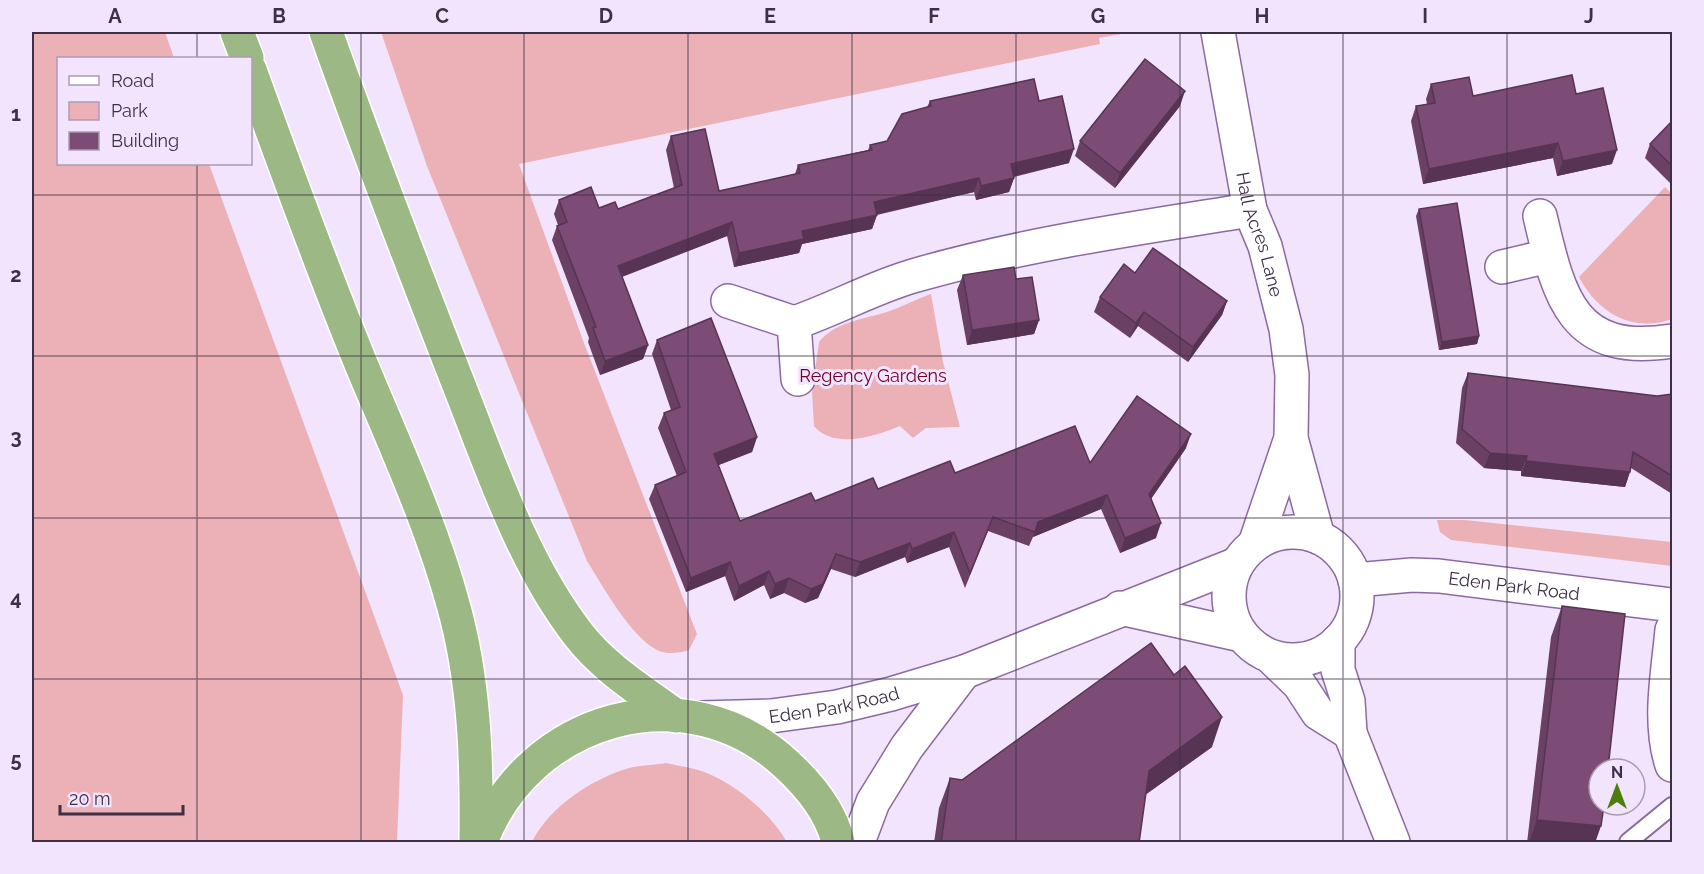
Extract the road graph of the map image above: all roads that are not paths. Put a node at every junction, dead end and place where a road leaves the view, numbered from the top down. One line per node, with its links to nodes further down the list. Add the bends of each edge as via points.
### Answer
1 (237, 32): 4 (highway)
2 (326, 32): 25 (highway, via 394,221 530,555 579,636 613,670)
3 (1218, 32): 6 (street, Hall Acres Lane)
4 (247, 57)
5 (252, 76): 29 (highway, via 313,247 435,546 454,605 472,707 477,767)
6 (1250, 210): 11 (street, via 1102,234 939,269 887,284); 14 (street, Hall Acres Lane, via 1265,246 1286,328 1292,375)
7 (1540, 216): 8 (street)
8 (1549, 256): 9 (street); 12 (street, via 1566,302 1580,322 1625,343)
9 (1502, 267)
10 (728, 301): 11 (street)
11 (794, 323): 13 (street)
12 (1672, 341)
13 (798, 379)
14 (1292, 438): 15 (street, Hall Acres Lane); 16 (street, Hall Acres Lane)
15 (1318, 537): 16 (street, via 1286,532); 17 (street, via 1335,547)
16 (1246, 554): 19 (street, Eden Park Road); 21 (street, via 1230,581 1228,599)
17 (1355, 580): 18 (street, Eden Park Road, via 1439,576); 22 (street, via 1357,600 1353,619)
18 (1672, 605)
19 (1120, 608): 21 (street); 24 (street, Eden Park Road)
20 (1672, 630): 27 (street, via 1665,703)
21 (1241, 635): 23 (street)
22 (1338, 641): 23 (street, via 1307,659); 26 (street, via 1338,670 1348,701)
23 (1271, 657): 26 (street, via 1299,684 1318,713)
24 (964, 672): 25 (street, Eden Park Road, via 837,707 771,716); 32 (street, via 907,747 873,802)
25 (688, 717): 30 (highway, via 617,720 565,741 541,757 511,788 491,818); 31 (highway, via 749,738 777,756 802,778 823,806)
26 (1350, 733): 33 (street)
27 (1672, 765)
28 (1672, 806): 34 (lane)
29 (476, 843)
30 (482, 843)
31 (838, 843)
32 (858, 843)
33 (1393, 843)
34 (1628, 843)

